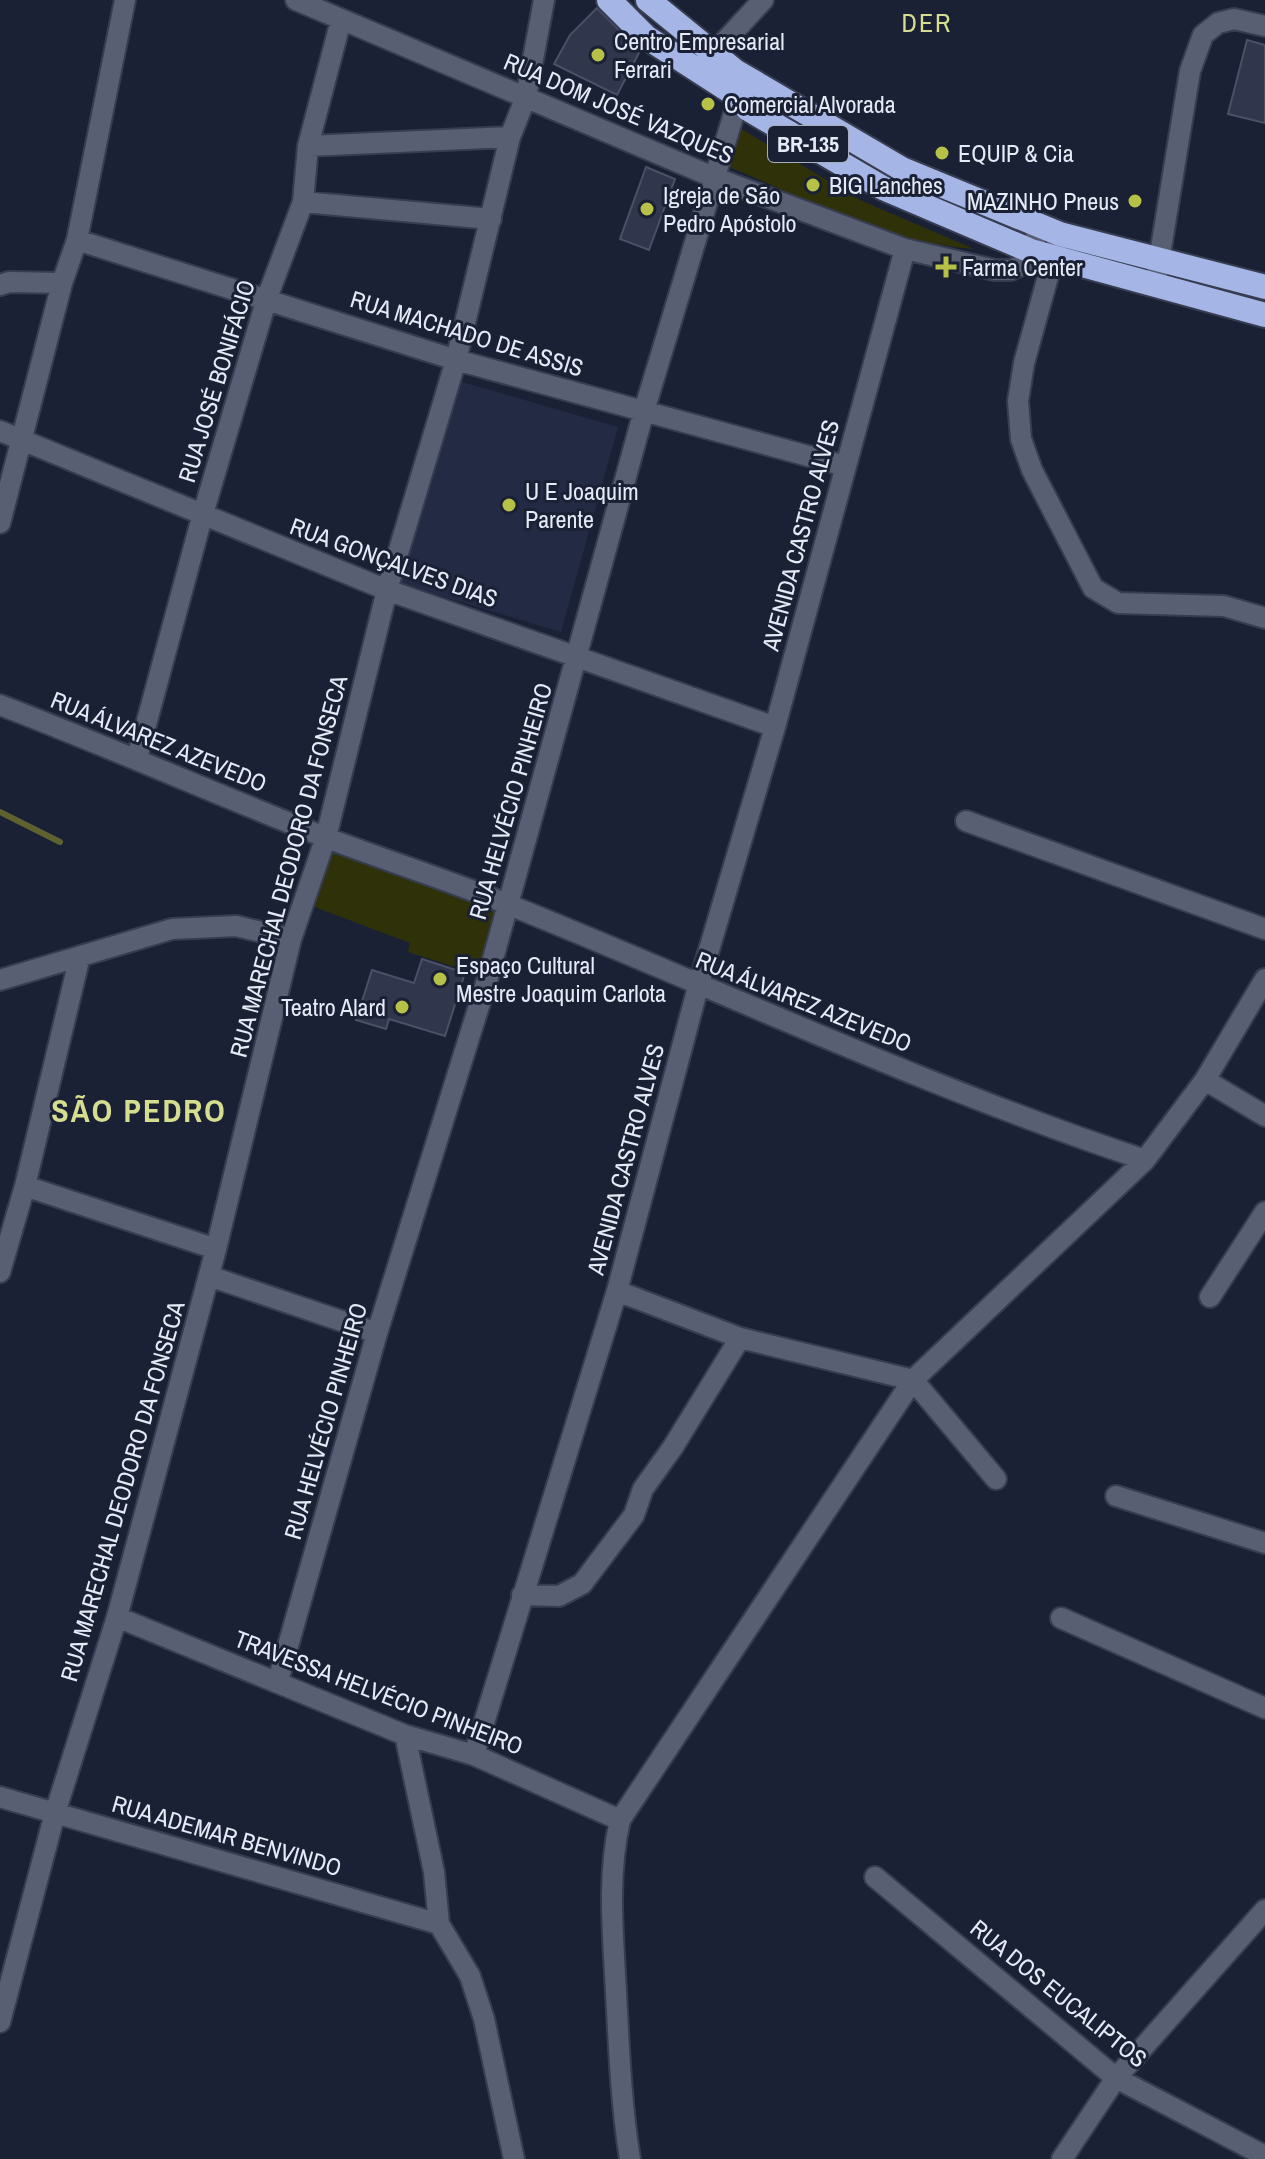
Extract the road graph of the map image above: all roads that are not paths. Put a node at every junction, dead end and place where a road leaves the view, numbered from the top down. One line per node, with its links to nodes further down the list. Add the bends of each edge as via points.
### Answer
1 (125, 0): 18 (street)
2 (296, 0): 7 (street, RUA DOM JOSÉ VAZQUES)
3 (544, 0): 11 (street, RUA MARECHAL DEODORO DA FONSECA)
4 (609, 0): 12 (highway, BR-135, via 646,37)
5 (648, 0): 9 (highway, BR-135)
6 (763, 0): 9 (street)
7 (341, 20): 11 (street, RUA DOM JOSÉ VAZQUES); 14 (street, RUA JOSÉ BONIFÁCIO)
8 (1265, 26): 21 (street, via 1234,19 1203,35 1190,71)
9 (713, 54): 10 (highway, BR-135)
10 (735, 71): 12 (street, RUA HELVÉCIO PINHEIRO); 19 (highway, BR-135, via 902,169)
11 (526, 97): 13 (street, RUA MARECHAL DEODORO DA FONSECA); 15 (street, RUA DOM JOSÉ VAZQUES)
12 (739, 97): 15 (street, RUA HELVÉCIO PINHEIRO); 19 (highway, BR-135, via 748,109 883,188)
13 (510, 137): 14 (street); 17 (street, RUA MARECHAL DEODORO DA FONSECA)
14 (308, 146): 16 (street, RUA JOSÉ BONIFÁCIO)
15 (713, 177): 20 (street, RUA DOM JOSÉ VAZQUES); 29 (street, RUA HELVÉCIO PINHEIRO)
16 (303, 202): 17 (street); 26 (street, RUA JOSÉ BONIFÁCIO)
17 (491, 219): 28 (street, RUA MARECHAL DEODORO DA FONSECA)
18 (77, 240): 22 (street); 26 (street, RUA MACHADO DE ASSIS)
19 (1046, 242): 20 (street, RUA DOM JOSÉ VAZQUES, via 1026,263 995,270); 21 (highway, BR-135); 24 (highway, BR-135); 36 (street, via 1018,401 1021,439 1093,588 1118,603 1224,606)
20 (905, 249): 32 (street, AVENIDA CASTRO ALVES)
21 (1158, 257): 24 (street); 25 (highway, BR-135)
22 (62, 283): 23 (street); 31 (street)
23 (0, 285)
24 (1155, 285): 27 (highway, BR-135)
25 (1265, 287)
26 (267, 298): 28 (street, RUA MACHADO DE ASSIS); 33 (street, RUA JOSÉ BONIFÁCIO)
27 (1265, 315)
28 (456, 360): 29 (street, RUA MACHADO DE ASSIS); 35 (street, RUA MARECHAL DEODORO DA FONSECA)
29 (644, 411): 32 (street, RUA MACHADO DE ASSIS); 37 (street, RUA HELVÉCIO PINHEIRO)
30 (0, 431): 31 (street, RUA GONÇALVES DIAS)
31 (23, 439): 33 (street, RUA GONÇALVES DIAS); 34 (street)
32 (845, 466): 39 (street, AVENIDA CASTRO ALVES)
33 (202, 517): 35 (street, RUA GONÇALVES DIAS); 40 (street, RUA JOSÉ BONIFÁCIO)
34 (0, 523)
35 (387, 590): 37 (street, RUA GONÇALVES DIAS); 42 (street, RUA MARECHAL DEODORO DA FONSECA)
36 (1265, 618)
37 (579, 655): 39 (street, RUA GONÇALVES DIAS); 43 (street, RUA HELVÉCIO PINHEIRO)
38 (0, 705): 40 (street, RUA ÁLVAREZ AZEVEDO)
39 (775, 727): 49 (street, AVENIDA CASTRO ALVES)
40 (137, 758): 42 (street, RUA ÁLVAREZ AZEVEDO)
41 (966, 821): 44 (street)
42 (326, 837): 43 (street, RUA ÁLVAREZ AZEVEDO); 45 (street, RUA MARECHAL DEODORO DA FONSECA)
43 (507, 904): 49 (street, RUA ÁLVAREZ AZEVEDO); 60 (street, RUA HELVÉCIO PINHEIRO)
44 (1265, 929)
45 (291, 939): 46 (street, via 236,926 172,929); 55 (street, RUA MARECHAL DEODORO DA FONSECA)
46 (80, 956): 48 (street); 53 (street)
47 (1265, 979): 50 (street)
48 (0, 980)
49 (698, 987): 52 (street, RUA ÁLVAREZ AZEVEDO); 58 (street, AVENIDA CASTRO ALVES)
50 (1205, 1080): 51 (street); 52 (street)
51 (1265, 1116)
52 (1145, 1160): 62 (street)
53 (25, 1186): 55 (street); 56 (street)
54 (1265, 1212): 59 (street)
55 (216, 1249): 57 (street, RUA MARECHAL DEODORO DA FONSECA)
56 (0, 1272)
57 (209, 1276): 60 (street); 67 (street, RUA MARECHAL DEODORO DA FONSECA)
58 (617, 1291): 61 (street); 66 (street, AVENIDA CASTRO ALVES)
59 (1210, 1297)
60 (377, 1333): 69 (street, RUA HELVÉCIO PINHEIRO)
61 (740, 1338): 62 (street); 66 (street, via 643,1489 634,1515 582,1584 559,1596)
62 (913, 1380): 63 (street); 75 (street)
63 (996, 1479)
64 (1116, 1496): 65 (street)
65 (1265, 1543)
66 (522, 1595): 72 (street, AVENIDA CASTRO ALVES)
67 (117, 1617): 69 (street, TRAVESSA HELVÉCIO PINHEIRO); 74 (street, RUA MARECHAL DEODORO DA FONSECA)
68 (1061, 1618): 70 (street)
69 (278, 1681): 71 (street, TRAVESSA HELVÉCIO PINHEIRO)
70 (1265, 1708)
71 (405, 1735): 72 (street, TRAVESSA HELVÉCIO PINHEIRO); 78 (street, via 434,1872)
72 (474, 1755): 75 (street, TRAVESSA HELVÉCIO PINHEIRO)
73 (0, 1797): 74 (street, RUA ADEMAR BENVINDO)
74 (55, 1813): 78 (street, RUA ADEMAR BENVINDO); 79 (street, RUA MARECHAL DEODORO DA FONSECA)
75 (620, 1820): 83 (street, via 612,1863 612,1931)
76 (875, 1877): 80 (street, RUA DOS EUCALIPTOS)
77 (1262, 1919): 80 (street)
78 (439, 1924): 82 (street, via 470,1976 484,2019)
79 (0, 2022)
80 (1116, 2078): 81 (street, RUA DOS EUCALIPTOS); 84 (street)
81 (1265, 2156)
82 (514, 2159)
83 (630, 2159)
84 (1062, 2159)

